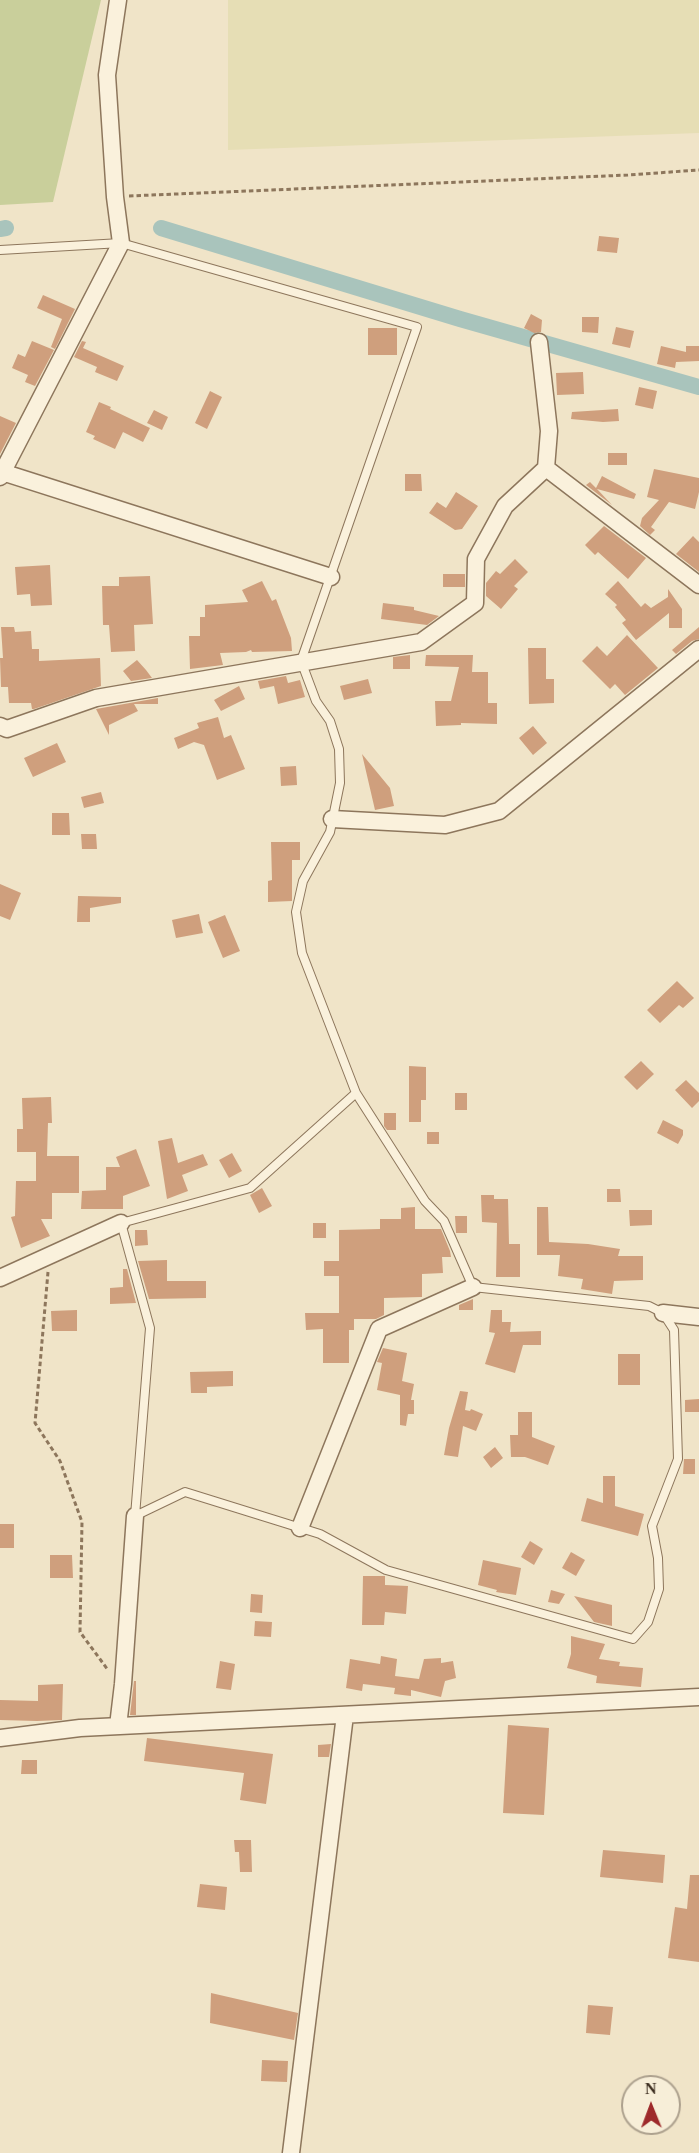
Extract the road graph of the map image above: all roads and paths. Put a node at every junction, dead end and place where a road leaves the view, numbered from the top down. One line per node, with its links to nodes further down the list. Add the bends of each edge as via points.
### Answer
1 (118, 0): 3 (street, via 107,75)
2 (699, 170): 3 (path)
3 (115, 197): 4 (street)
4 (121, 243): 5 (lane); 8 (street); 9 (lane, via 417,327)
5 (0, 250)
6 (539, 342): 7 (street, via 549,431)
7 (546, 468): 10 (street); 12 (street, via 505,506 476,560 475,603 421,642)
8 (1, 474): 9 (street)
9 (331, 577): 12 (lane)
10 (699, 585)
11 (699, 649): 14 (street, via 499,811 445,825)
12 (302, 661): 13 (street, via 96,698); 14 (lane, via 339,749 340,783)
13 (2, 731)
14 (332, 819): 15 (lane, via 330,832 303,881 296,912 302,953)
15 (356, 1093): 16 (lane, via 250,1188); 19 (lane, via 425,1202 444,1221)
16 (121, 1223): 17 (street); 22 (lane, via 150,1328)
17 (50, 1255): 18 (street); 24 (path, via 35,1424 60,1461 82,1522 80,1632 114,1679)
18 (0, 1278)
19 (473, 1287): 20 (lane, via 649,1306); 23 (street, via 379,1329)
20 (663, 1313): 21 (street); 23 (lane, via 674,1330 678,1459 652,1526 659,1589 648,1622 633,1640 386,1570 320,1534)
21 (699, 1317)
22 (135, 1516): 23 (lane, via 185,1492); 24 (street)
23 (300, 1528)
24 (123, 1684): 27 (street)
25 (699, 1697): 26 (street)
26 (345, 1715): 27 (street); 29 (street)
27 (118, 1726): 28 (street)
28 (0, 1738)
29 (291, 2153)

